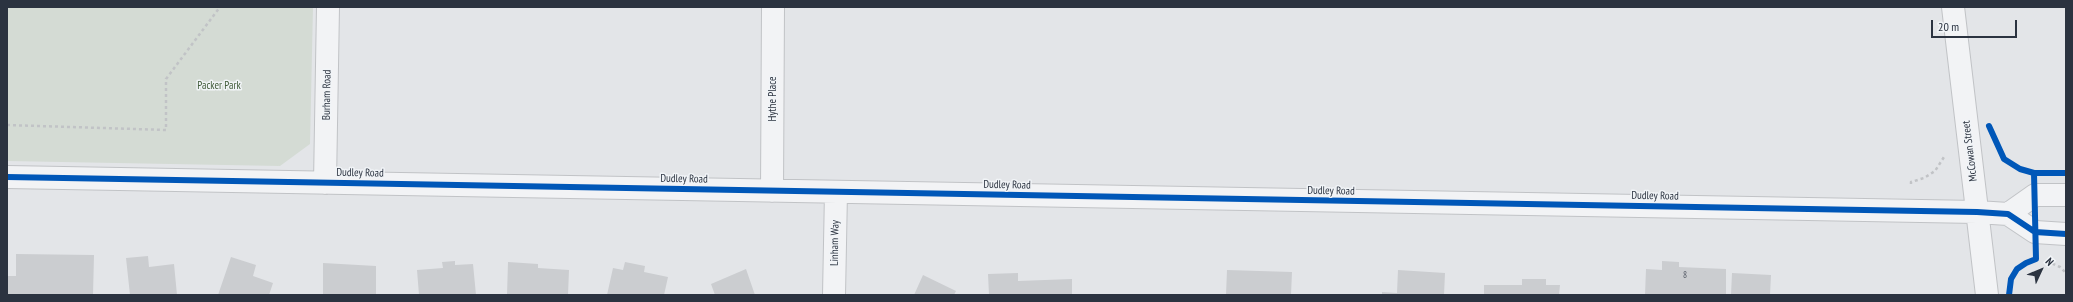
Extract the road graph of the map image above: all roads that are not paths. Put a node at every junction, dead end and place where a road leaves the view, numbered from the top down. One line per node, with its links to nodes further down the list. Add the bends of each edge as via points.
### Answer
1 (328, 7): 5 (street, Burham Road)
2 (773, 7): 6 (street, Hythe Place)
3 (1953, 7): 9 (street, McCowan Street)
4 (7, 177): 5 (street, Dudley Road)
5 (325, 183): 6 (street, Dudley Road)
6 (772, 191): 7 (street, Dudley Road)
7 (836, 192): 9 (street, Dudley Road); 12 (street, Linham Way)
8 (2066, 195): 10 (street, via 2035,195)
9 (1977, 212): 10 (street, Dudley Road); 13 (street, McCowan Street)
10 (2008, 214): 11 (street, Dudley Road, via 2036,232)
11 (2066, 234)
12 (834, 295)
13 (1987, 295)

